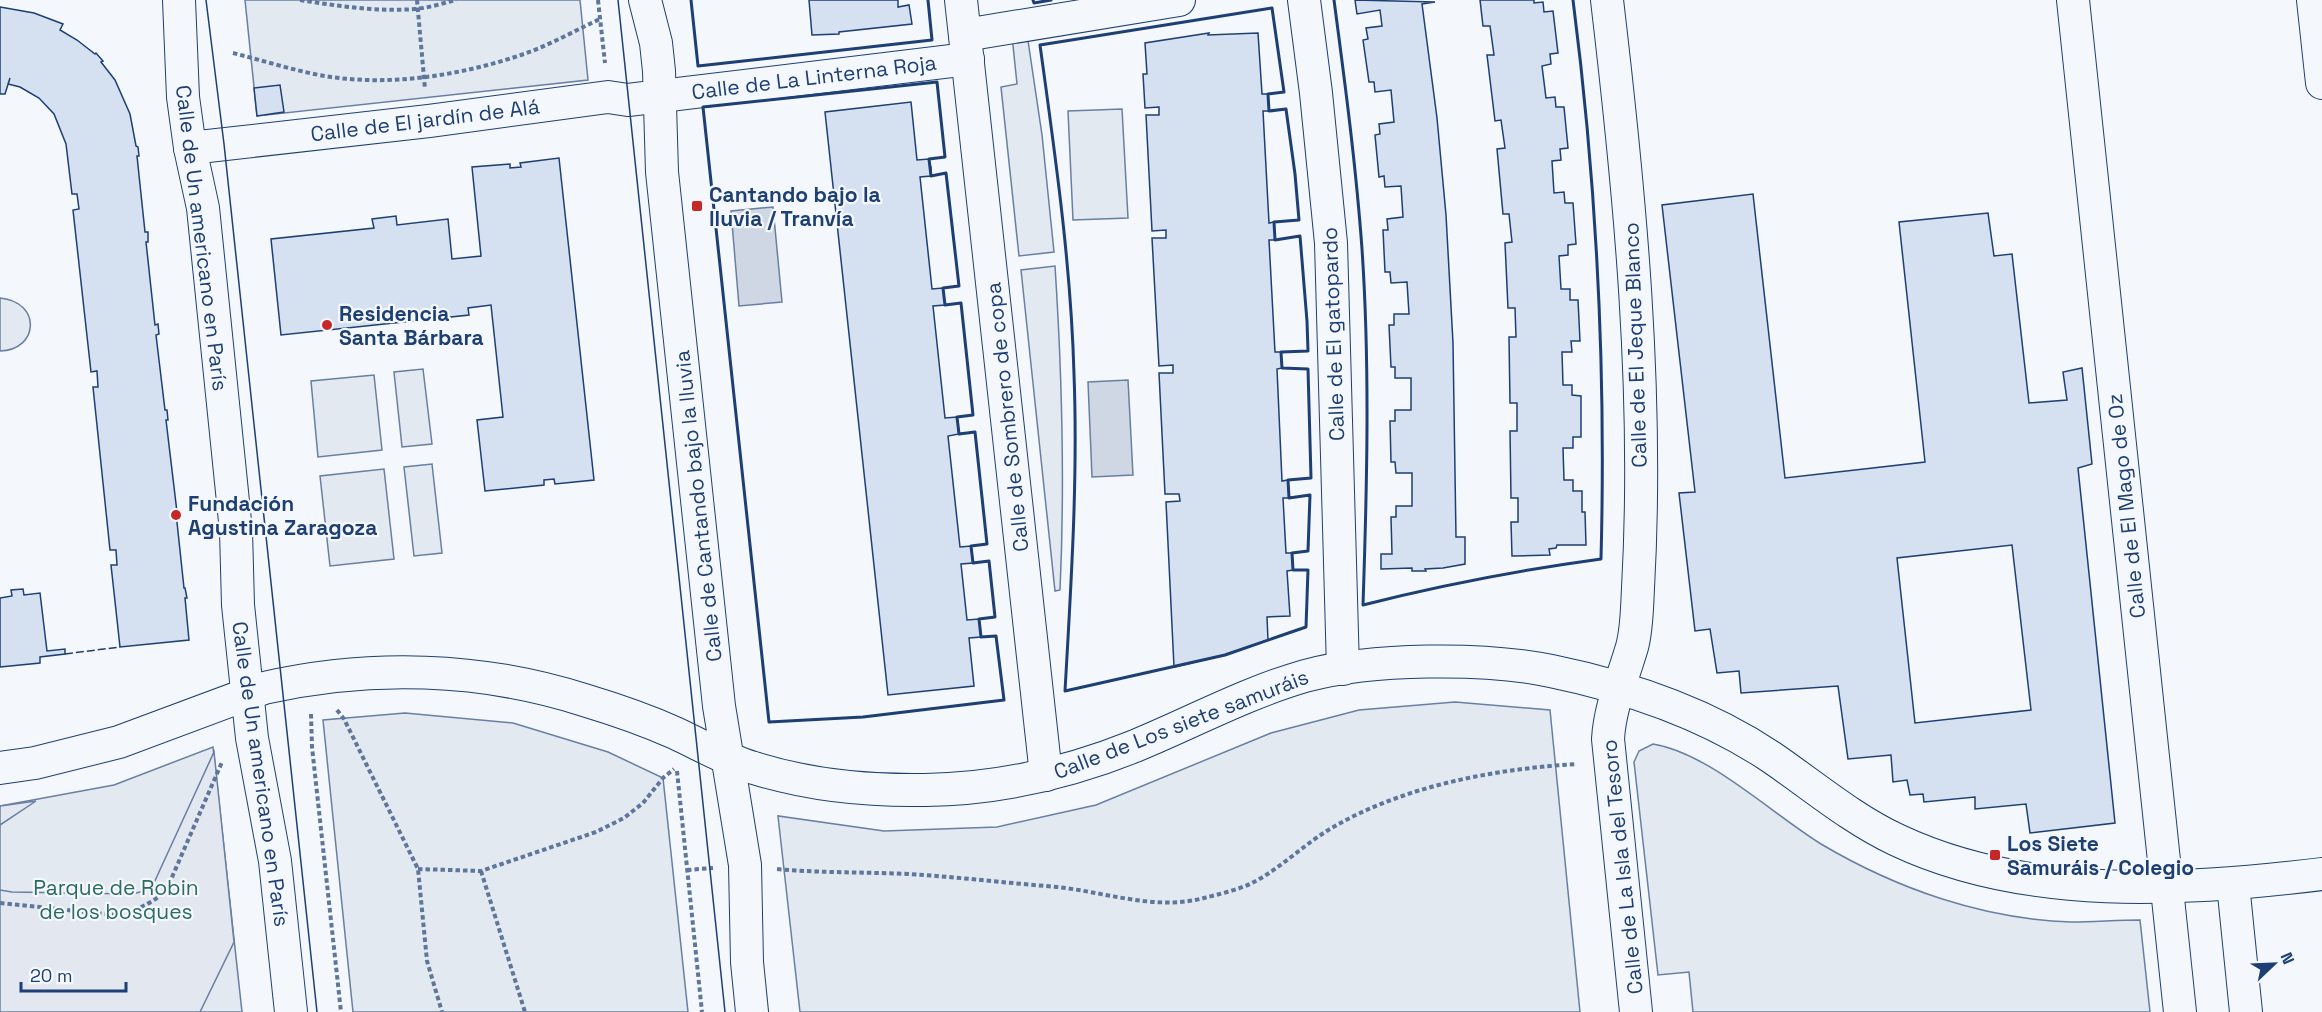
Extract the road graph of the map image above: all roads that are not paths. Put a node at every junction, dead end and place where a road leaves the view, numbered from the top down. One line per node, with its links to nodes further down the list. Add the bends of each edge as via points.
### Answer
1 (179, 0): 12 (street, Calle de Un americano en París, via 183,97)
2 (645, 0): 11 (street, Calle de Cantando bajo la lluvia, via 656,43)
3 (962, 0): 9 (street, Calle de Sombrero de copa)
4 (1179, 0): 9 (street, Calle de La Linterna Roja)
5 (1304, 0): 13 (street, Calle de El gatopardo, via 1331,243)
6 (1607, 0): 14 (street, Calle de El Jeque Blanco, via 1635,281 1640,450 1636,618 1632,646)
7 (2073, 0): 21 (street, Calle de El Mago de Oz)
8 (2313, 0): 10 (street)
9 (967, 47): 11 (street, Calle de La Linterna Roja); 18 (street, Calle de Sombrero de copa)
10 (2322, 83)
11 (661, 96): 12 (street, Calle de El jardín de Alá, via 608,97); 16 (street, Calle de Cantando bajo la lluvia, via 660,149 666,209 719,706)
12 (190, 148): 15 (street, Calle de Un americano en París, via 203,208 235,520 238,605)
13 (1343, 669): 14 (street, Calle de Los siete samuráis, via 1414,663 1490,664 1551,671); 18 (street, Calle de Los siete samuráis, via 1280,684 1136,745)
14 (1617, 688): 21 (street, Calle de Los siete samuráis, via 1680,708 1712,723 1894,839 1948,860 2052,883); 24 (street, Calle de La Isla del Tesoro, via 1609,720 1609,762)
15 (248, 694): 16 (street, Calle de Los siete samuráis, via 313,679 409,672 496,678 589,701 673,732); 17 (street, Calle de Los siete samuráis, via 119,742); 22 (street, Calle de Un americano en París, via 254,753 275,861)
16 (728, 759): 18 (street, Calle de Los siete samuráis, via 786,776 869,789 969,788); 23 (street, Calle de Cantando bajo la lluvia, via 745,865 747,962)
17 (0, 768)
18 (1046, 775)
19 (2322, 874): 20 (street, Calle de Los siete samuráis)
20 (2233, 884): 21 (street, Calle de Los siete samuráis); 26 (street)
21 (2165, 885): 25 (street, Calle de El Mago de Oz)
22 (291, 1012)
23 (753, 1012)
24 (1636, 1012)
25 (2180, 1012)
26 (2246, 1012)

